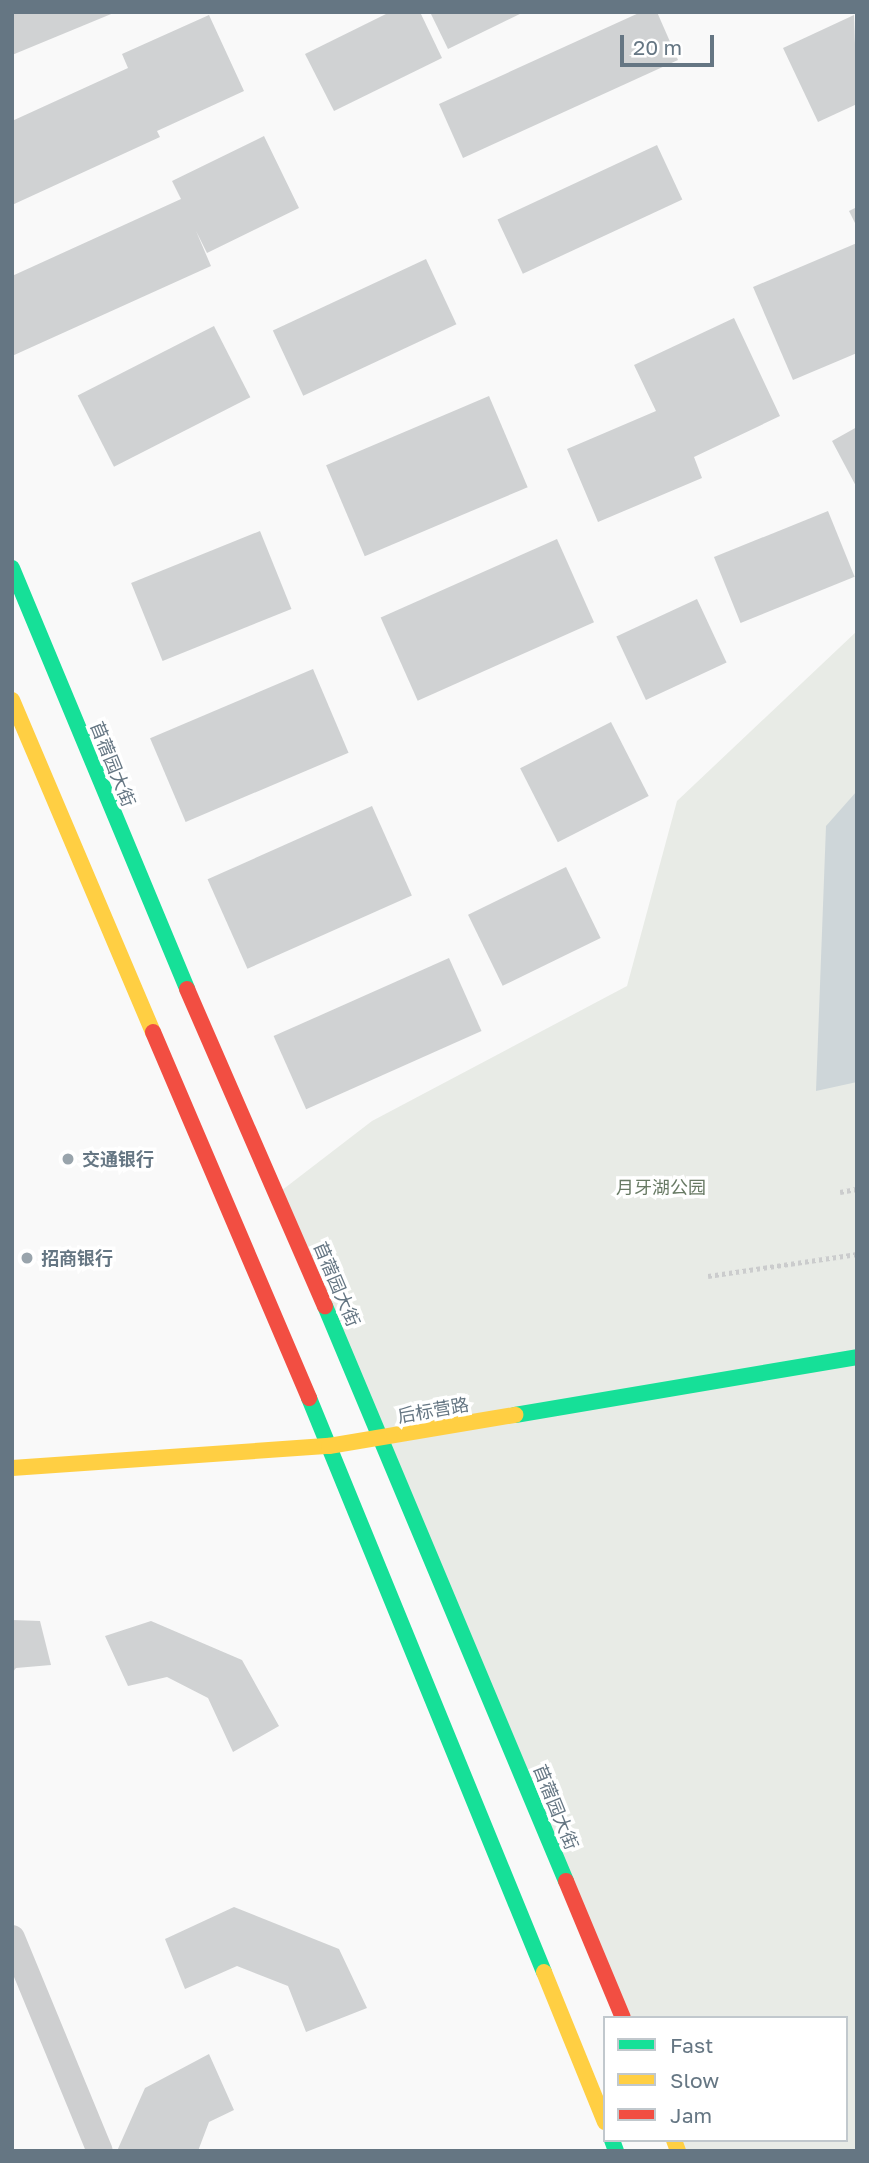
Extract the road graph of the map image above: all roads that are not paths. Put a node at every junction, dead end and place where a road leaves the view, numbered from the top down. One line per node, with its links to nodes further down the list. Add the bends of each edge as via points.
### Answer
1 (12, 568): 4 (main road, 苜蓿园大街, via 125,846)
2 (12, 700): 5 (main road)
3 (857, 1357): 4 (main road, 后标营路)
4 (383, 1438): 5 (main road, 后标营路); 8 (main road, 苜蓿园大街)
5 (329, 1446): 6 (main road, 后标营路); 9 (main road)
6 (12, 1468)
7 (12, 1938): 10 (street)
8 (622, 2016)
9 (603, 2117)
10 (100, 2151)

